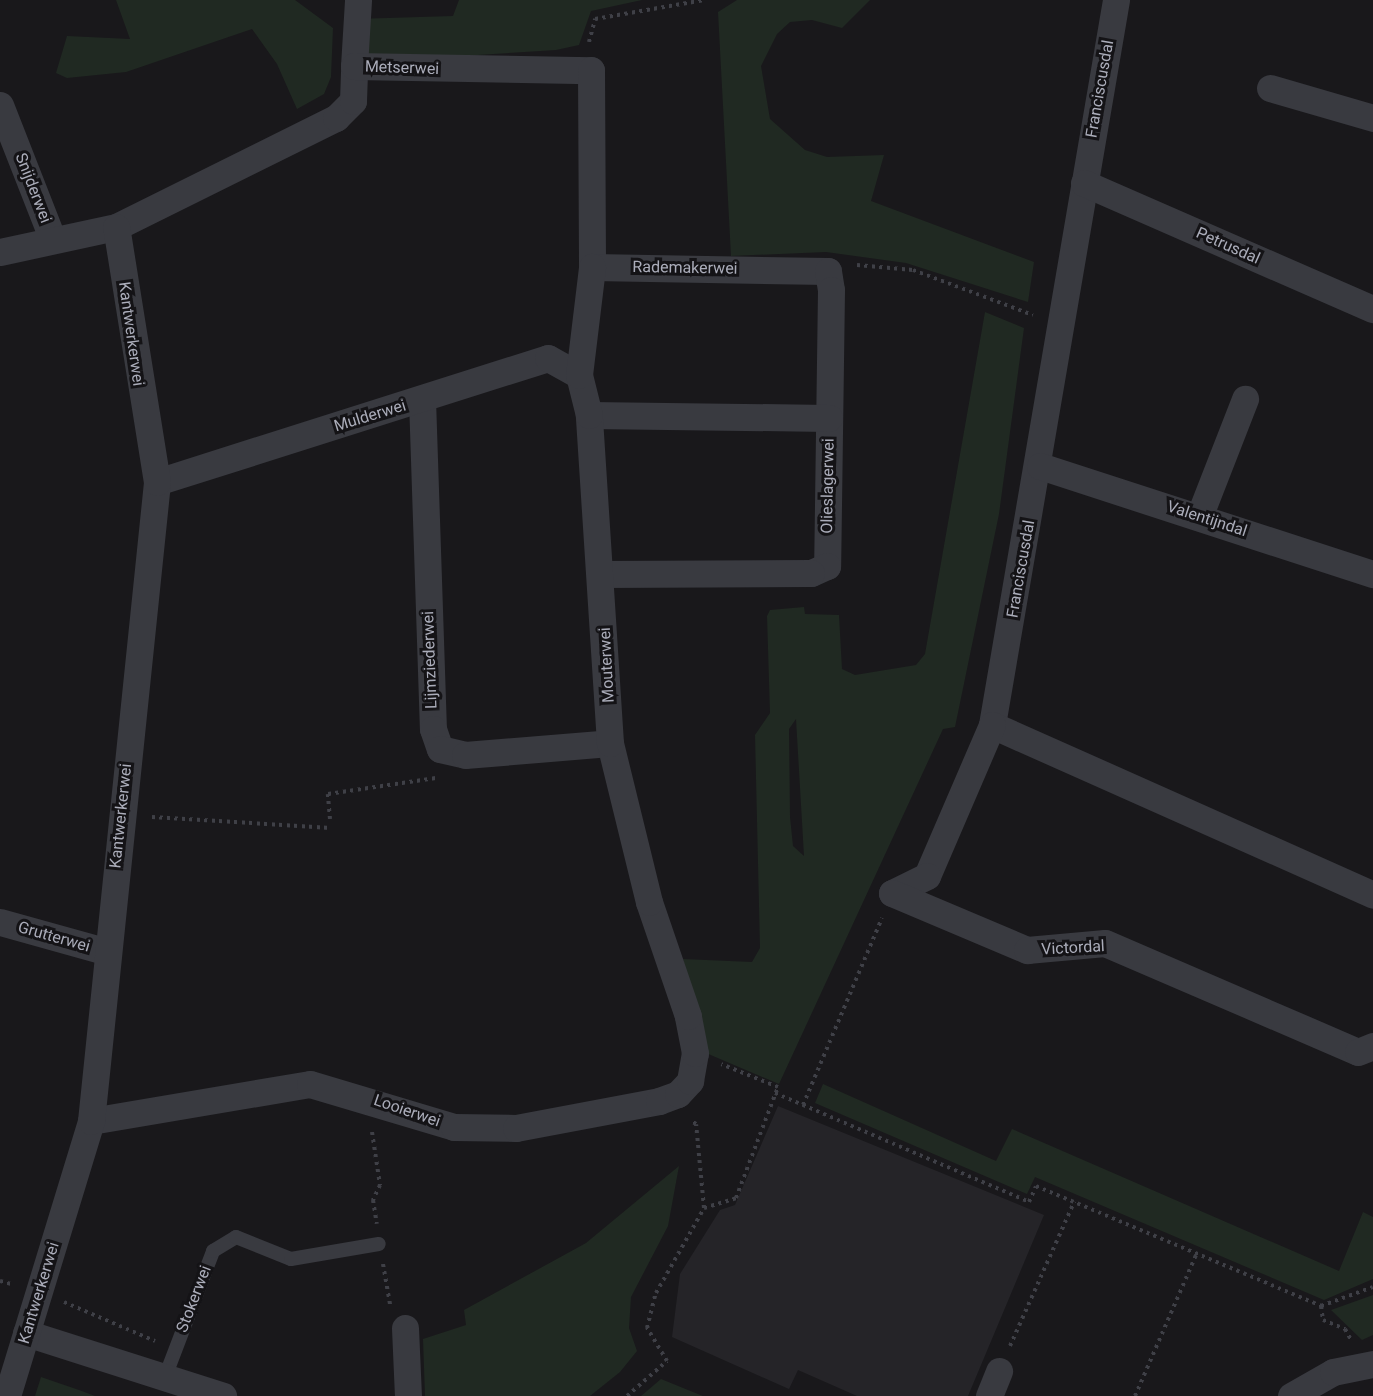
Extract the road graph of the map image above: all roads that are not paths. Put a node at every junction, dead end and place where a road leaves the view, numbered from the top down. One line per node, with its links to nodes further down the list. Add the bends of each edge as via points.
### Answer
1 (358, 0): 3 (street)
2 (1116, 0): 7 (street, Franciscusdal)
3 (354, 66): 8 (street, Metserwei, via 353,101 336,118); 11 (street, Metserwei, via 591,70)
4 (1270, 88): 6 (street)
5 (0, 105): 9 (street, Snijderwei)
6 (1373, 118)
7 (1084, 183): 12 (street, Petrusdal); 18 (street, Franciscusdal)
8 (116, 227): 9 (street, Metserwei); 19 (street, Kantwerkerwei)
9 (52, 238): 10 (street, Metserwei)
10 (0, 252)
11 (592, 267): 13 (street, Mouterwei); 17 (street, Rademakerwei, via 828,271)
12 (1373, 309)
13 (579, 375): 14 (street, Mulderwei, via 548,358); 16 (street, Mouterwei)
14 (422, 399): 19 (street, Mulderwei); 24 (street, Lijmziederwei, via 433,729 440,749 465,755)
15 (1245, 399): 20 (street)
16 (589, 415): 17 (street, Olieslagerwei); 21 (street, Mouterwei)
17 (829, 418): 21 (street, Olieslagerwei, via 827,566 811,573)
18 (1040, 466): 20 (street, Valentijndal); 23 (street, Franciscusdal)
19 (157, 482): 27 (street, Kantwerkerwei)
20 (1199, 517): 22 (street, Valentijndal)
21 (601, 574): 24 (street, Mouterwei)
22 (1373, 574)
23 (992, 725): 25 (street); 28 (street, Victordal, via 927,876 892,893 1027,950 1105,943 1358,1052)
24 (610, 743): 29 (street, Mouterwei, via 649,903 688,1016 695,1053 690,1081)
25 (1373, 895)
26 (0, 922): 27 (street, Grutterwei)
27 (108, 952): 30 (street, Kantwerkerwei)
28 (1373, 1046)
29 (678, 1094): 30 (street, Looierwei, via 516,1128 454,1126 355,1093 310,1084)
30 (91, 1121): 33 (street, Kantwerkerwei)
31 (379, 1244): 36 (lane, Stokerwei, via 291,1259 236,1237 213,1251)
32 (405, 1328): 39 (street)
33 (26, 1334): 36 (street); 37 (street, Kantwerkerwei)
34 (1373, 1364): 41 (street, via 1333,1372)
35 (999, 1371): 40 (street)
36 (165, 1377): 38 (street)
37 (7, 1396)
38 (223, 1396)
39 (408, 1396)
40 (989, 1396)
41 (1291, 1396)

